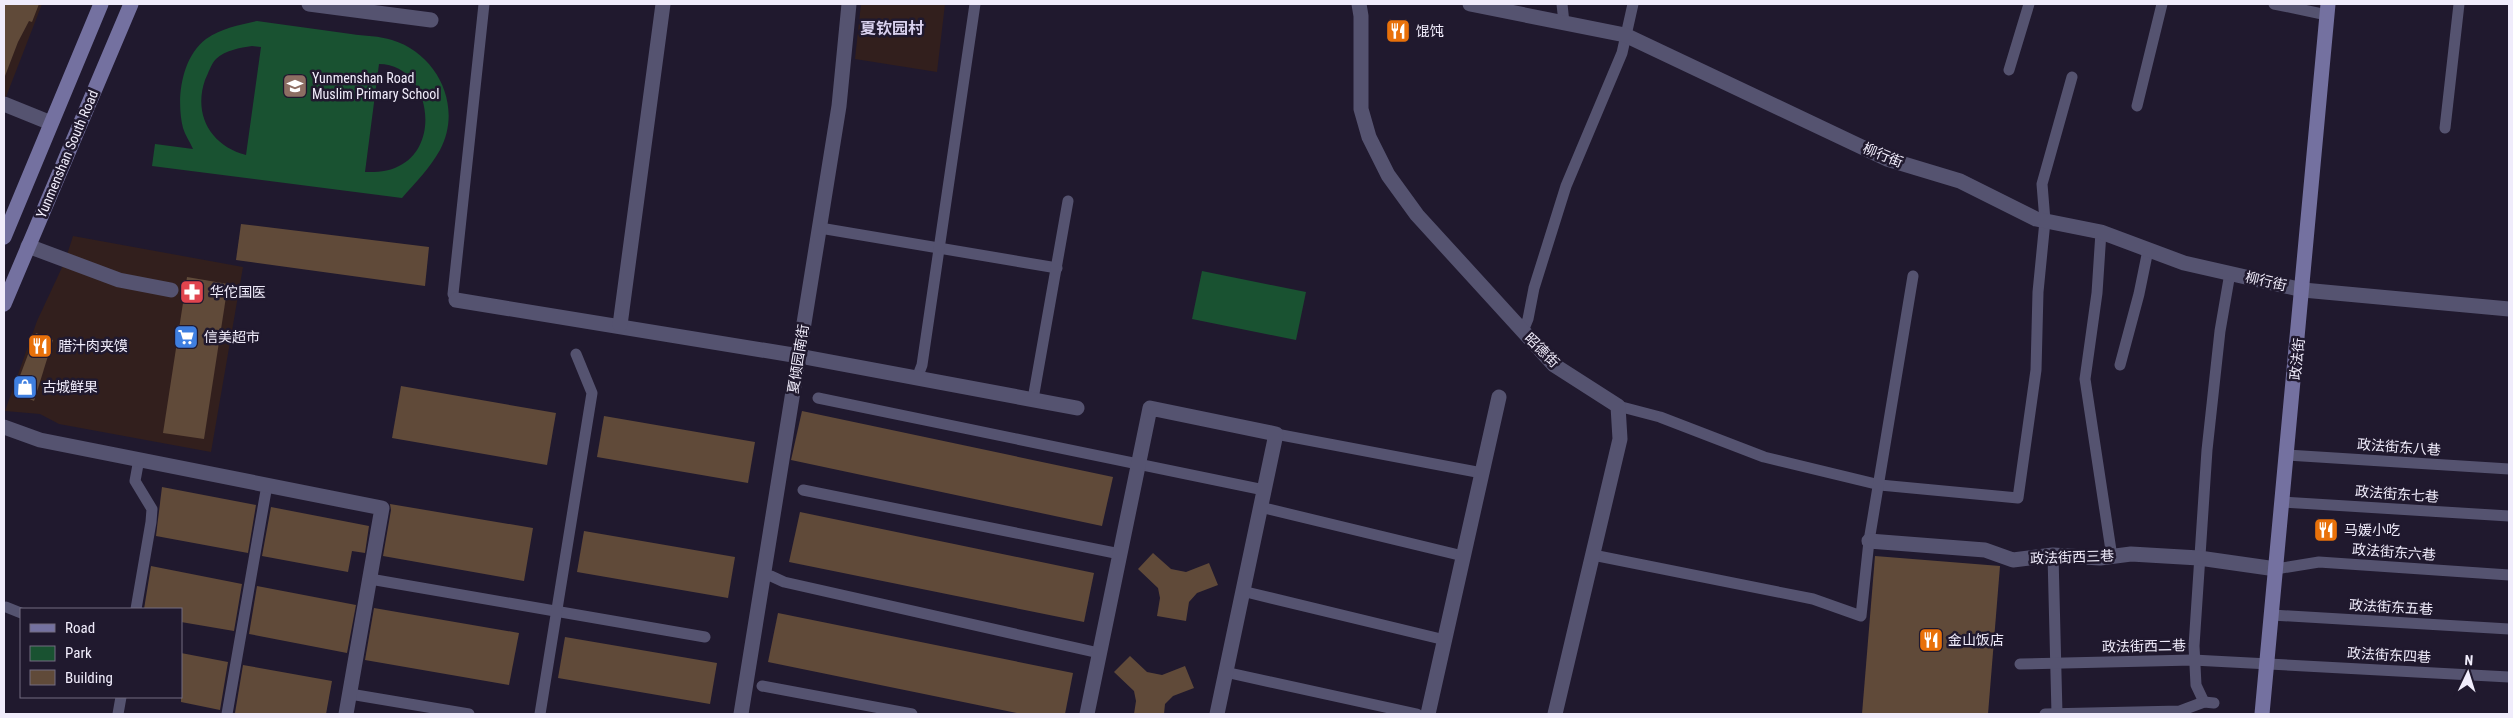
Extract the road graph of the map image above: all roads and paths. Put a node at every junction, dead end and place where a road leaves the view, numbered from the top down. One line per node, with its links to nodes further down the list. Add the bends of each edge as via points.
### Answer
1 (100, 4): 24 (street, Yunmenshan South Road)
2 (131, 4): 31 (street, Yunmenshan South Road)
3 (309, 4): 17 (street)
4 (484, 4): 39 (lane, via 452,294)
5 (663, 4): 42 (street)
6 (849, 4): 29 (street, 夏倾园南街, via 839,106)
7 (975, 4): 32 (lane)
8 (1359, 4): 43 (street, 昭德街, via 1361,109 1380,160 1417,215)
9 (1470, 4): 18 (street, 柳行街)
10 (1562, 4): 18 (lane)
11 (1633, 4): 19 (lane)
12 (2029, 4): 20 (lane)
13 (2162, 4): 23 (lane)
14 (2274, 4): 16 (lane)
15 (2459, 4): 25 (lane)
16 (2327, 9): 38 (street, 政法街)
17 (431, 20)
18 (1564, 23): 19 (street, 柳行街)
19 (1624, 35): 27 (street, 柳行街, via 1887,159 1960,181); 43 (lane, via 1622,53 1566,186)
20 (2009, 70)
21 (2072, 77): 27 (lane, via 2042,184)
22 (4, 104): 24 (street)
23 (2137, 106)
24 (51, 124): 28 (street, Yunmenshan South Road)
25 (2445, 128)
26 (1068, 201): 34 (lane)
27 (2046, 221): 30 (street, 柳行街); 61 (lane, via 2038,292 2036,370 2018,498)
28 (6, 228)
29 (820, 228): 32 (lane); 45 (street, 夏倾园南街)
30 (2101, 232): 33 (street, 柳行街); 72 (lane, via 2097,293 2085,379)
31 (28, 246): 37 (street, via 120,280); 40 (street, Yunmenshan South Road)
32 (940, 248): 34 (lane); 47 (lane, via 922,365)
33 (2148, 250): 35 (street, 柳行街, via 2184,263); 46 (lane)
34 (1057, 268): 50 (lane)
35 (2230, 273): 38 (street, 柳行街); 73 (lane, via 2207,450)
36 (1913, 276): 61 (lane)
37 (171, 290)
38 (2303, 290): 41 (street, 柳行街); 55 (street, 政法街)
39 (456, 300): 42 (street)
40 (4, 304)
41 (2509, 308)
42 (620, 325): 45 (street)
43 (1523, 331): 51 (street, 昭德街, via 1554,365)
44 (576, 354): 81 (lane, via 592,393)
45 (799, 356): 47 (street); 102 (street, 夏倾园南街)
46 (2120, 365)
47 (917, 378): 50 (street)
48 (1499, 397): 59 (street)
49 (818, 398): 57 (lane)
50 (1033, 399): 52 (street)
51 (1618, 406): 61 (lane, via 1660,417 1764,457); 69 (street, via 1620,438)
52 (1077, 408)
53 (4, 427): 56 (street, via 40,440)
54 (1276, 434): 57 (street, via 1150,408); 59 (lane); 63 (street)
55 (2287, 455): 58 (lane, 政法街东八巷); 64 (street, 政法街)
56 (139, 459): 60 (street); 80 (lane, via 135,481 152,509 152,522)
57 (1138, 464): 63 (lane); 68 (street)
58 (2509, 469)
59 (1482, 472): 71 (street)
60 (267, 485): 77 (street, via 382,508); 98 (lane)
61 (1880, 485): 67 (lane)
62 (803, 490): 68 (lane)
63 (1264, 490): 65 (street)
64 (2283, 502): 66 (lane, 政法街东七巷); 74 (street, 政法街)
65 (1260, 508): 71 (lane); 78 (street)
66 (2509, 516)
67 (1869, 541): 69 (lane, via 1861,616 1813,599); 70 (street, 政法街西三巷, via 1985,550 2013,560)
68 (1120, 554): 87 (street)
69 (1593, 555): 108 (street)
70 (2053, 555): 72 (street, 政法街西三巷); 90 (lane)
71 (1463, 556): 86 (street)
72 (2112, 557): 73 (street, 政法街西三巷, via 2131,554)
73 (2199, 558): 74 (street, 政法街西三巷); 88 (lane)
74 (2276, 569): 75 (lane, 政法街东六巷, via 2319,562); 83 (street, 政法街)
75 (2509, 575)
76 (771, 576): 87 (lane, via 784,582)
77 (370, 579): 81 (lane); 95 (street)
78 (1242, 591): 86 (lane); 92 (street)
79 (6, 608): 82 (lane)
80 (136, 608)
81 (557, 612): 85 (lane); 101 (lane)
82 (20, 613)
83 (2272, 615): 84 (lane, 政法街东五巷); 91 (street, 政法街)
84 (2509, 629)
85 (705, 637)
86 (1445, 640): 107 (street)
87 (1099, 653): 104 (street)
88 (2193, 660): 90 (lane, 政法街西二巷); 91 (lane, 政法街西二巷); 110 (lane, via 2196,685 2209,702 2180,711)
89 (2020, 664): 90 (lane, 政法街西二巷)
90 (2056, 664): 110 (lane)
91 (2267, 664): 93 (lane, 政法街东四巷); 111 (street, 政法街)
92 (1225, 672): 105 (street); 106 (lane)
93 (2509, 677)
94 (762, 686): 103 (lane)
95 (350, 694): 99 (street); 100 (lane)
96 (121, 698): 97 (lane)
97 (118, 714)
98 (227, 714)
99 (346, 714)
100 (469, 714)
101 (540, 714)
102 (741, 714)
103 (912, 714)
104 (1087, 714)
105 (1217, 714)
106 (1417, 714)
107 (1428, 714)
108 (1555, 714)
109 (2045, 714): 110 (lane)
110 (2057, 714)
111 (2262, 714)

